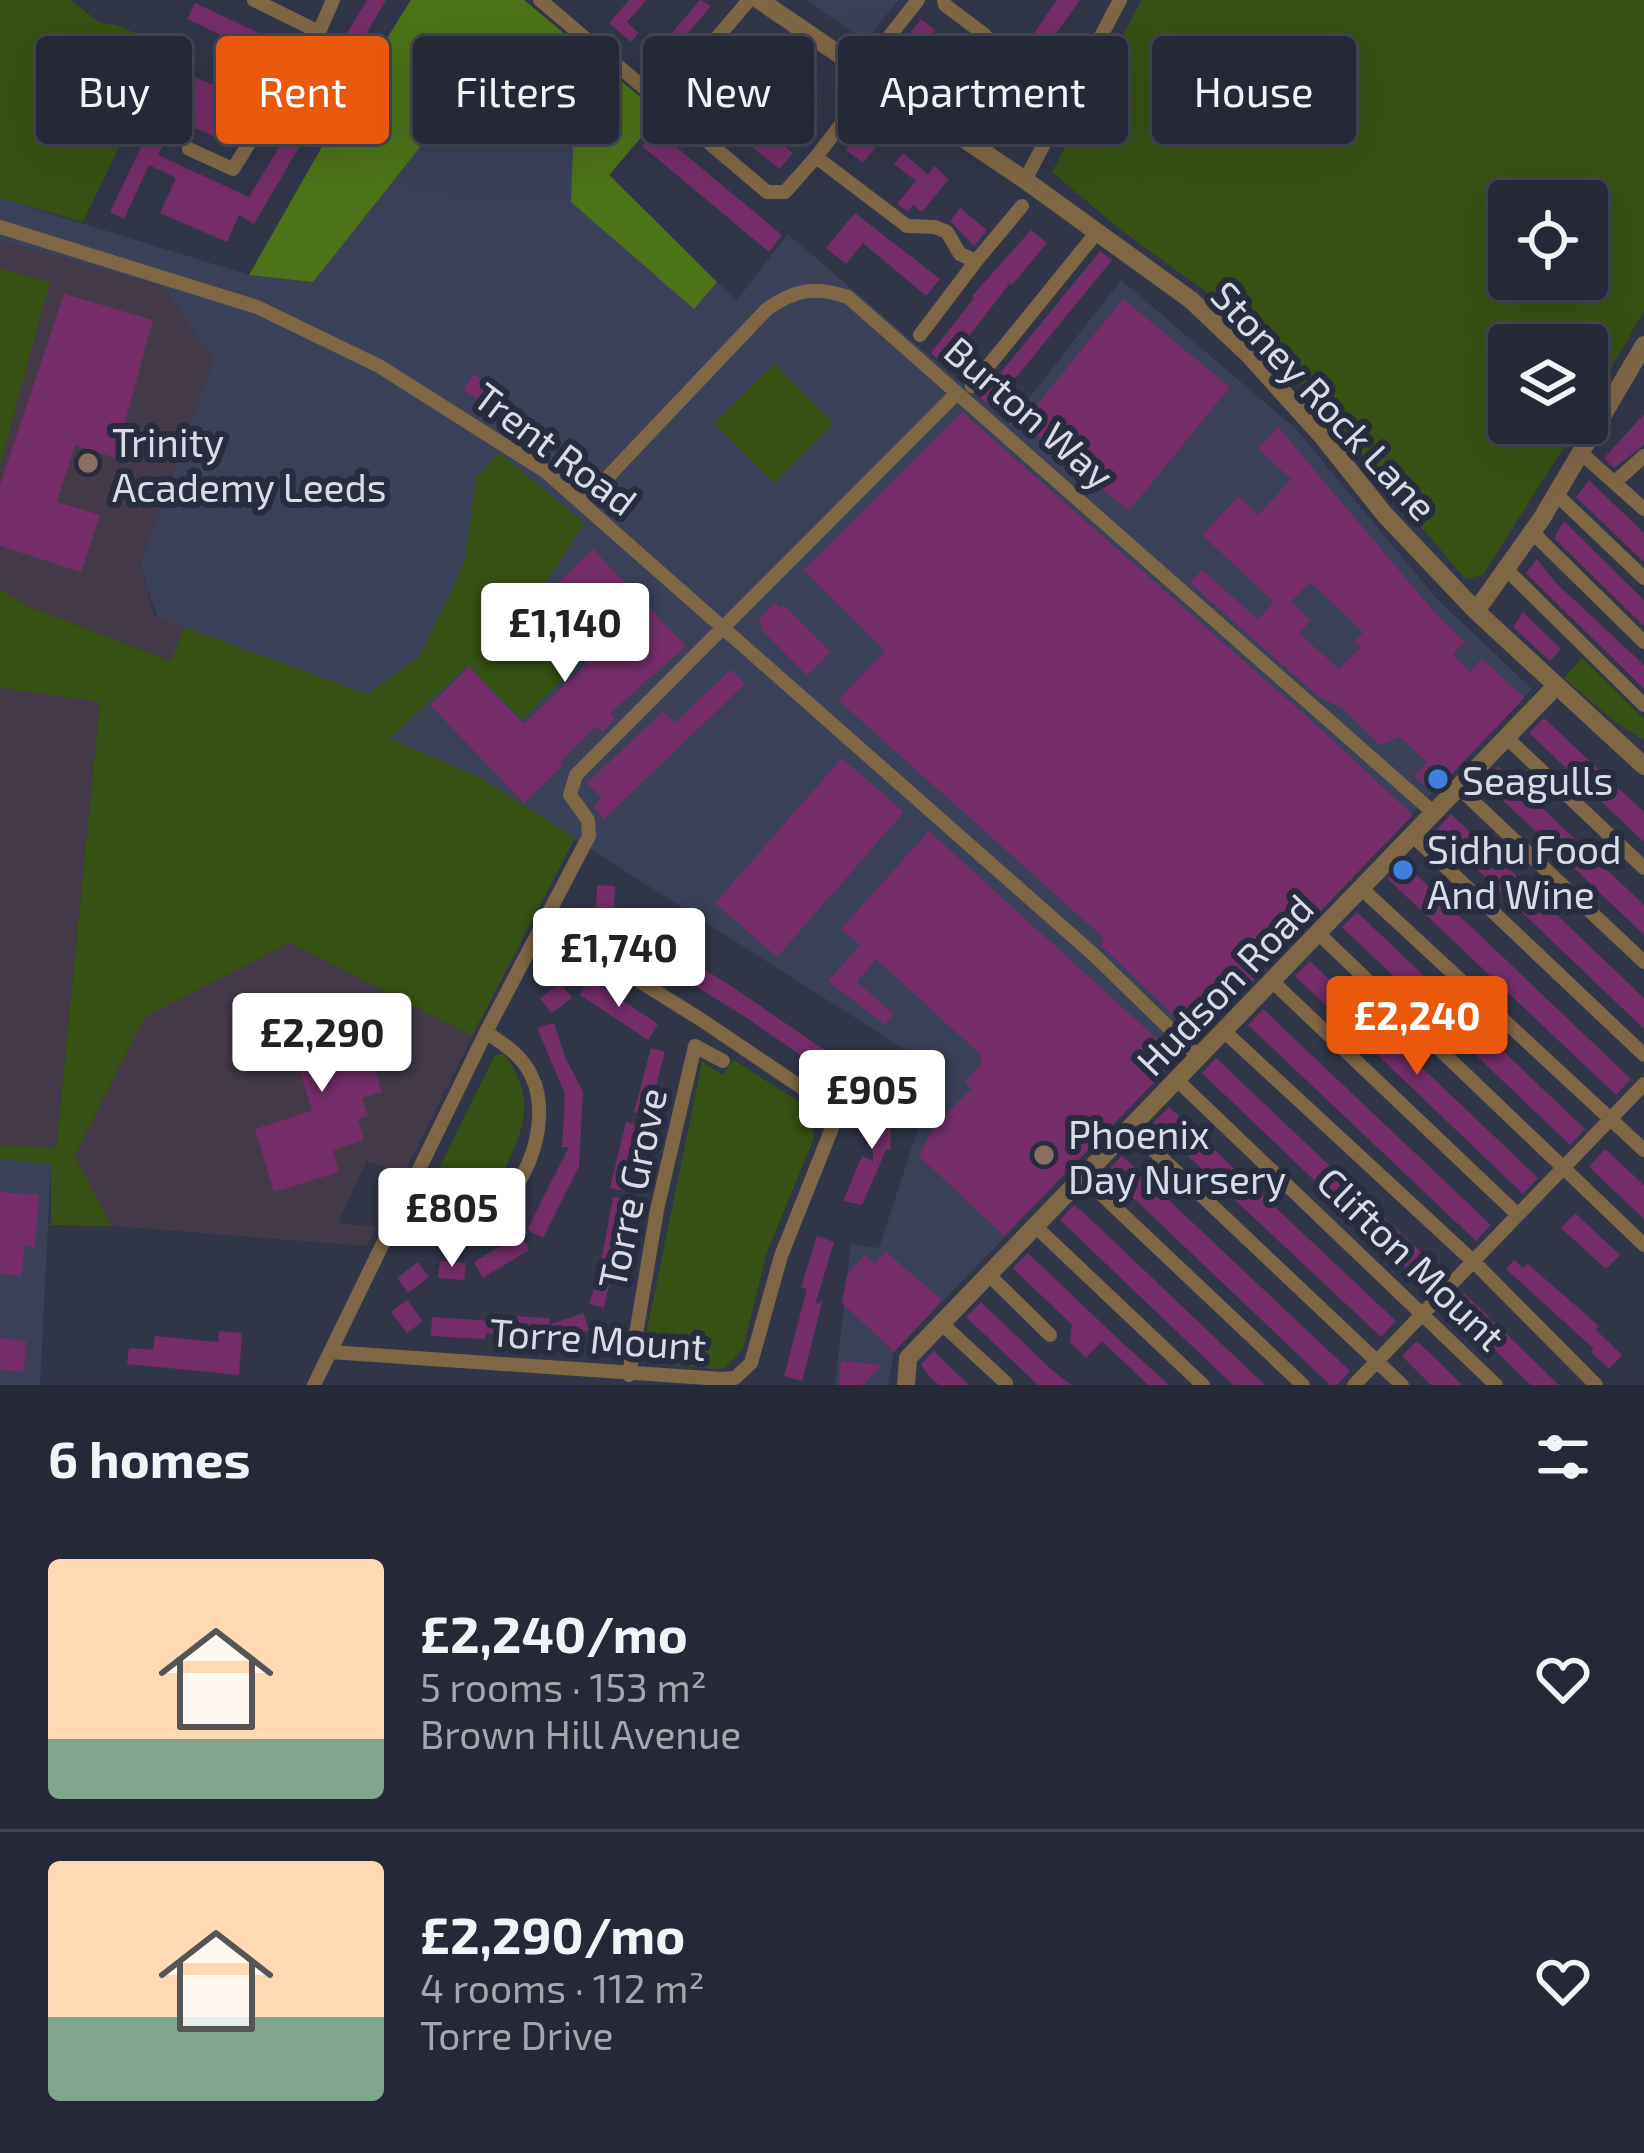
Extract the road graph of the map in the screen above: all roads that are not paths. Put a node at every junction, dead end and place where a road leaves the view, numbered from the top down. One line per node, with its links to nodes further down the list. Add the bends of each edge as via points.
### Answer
1 (254, 0): 9 (street)
2 (333, 0): 9 (street)
3 (540, 0): 14 (street)
4 (749, 0): 11 (street)
5 (759, 0): 13 (street, Stoney Rock Lane)
6 (918, 0): 12 (street)
7 (944, 0): 10 (street)
8 (1120, 0): 20 (street)
9 (319, 32): 18 (street, via 233,169)
10 (985, 35)
11 (719, 36)
12 (890, 36)
13 (838, 54)
14 (643, 89)
15 (838, 128): 19 (street)
16 (709, 144): 19 (street, via 767,192 784,192)
17 (971, 144): 20 (street, Stoney Rock Lane)
18 (189, 149)
19 (816, 157): 24 (street, via 908,226 946,232)
20 (1025, 180): 23 (street, Stoney Rock Lane)
21 (1022, 206): 24 (street)
22 (0, 227): 33 (street, Trent Road, via 257,307 333,342 444,404)
23 (1096, 232): 27 (street); 38 (street, Stoney Rock Lane, via 1191,300 1249,355)
24 (976, 261): 25 (street)
25 (920, 335)
26 (1644, 345): 29 (street)
27 (972, 386)
28 (957, 393): 33 (street, Burton Way, via 860,304 823,289 798,291 747,326); 39 (street); 46 (street, Burton Way)
29 (1581, 453): 31 (street); 32 (street)
30 (1644, 456): 31 (street)
31 (1615, 482): 34 (street)
32 (1556, 494): 35 (street); 37 (street)
33 (583, 503): 39 (street, Trent Road)
34 (1644, 509)
35 (1533, 533): 36 (street); 40 (street)
36 (1507, 570): 38 (street); 42 (street)
37 (1644, 578)
38 (1476, 611): 41 (street, Stoney Rock Lane)
39 (722, 628): 50 (street, via 576,775 570,795 590,828); 57 (street, Trent Road)
40 (1644, 641)
41 (1555, 686): 43 (street, Hudson Road); 44 (street, Stoney Rock Lane)
42 (1644, 705)
43 (1506, 736): 45 (street, Hudson Road); 48 (street)
44 (1644, 766)
45 (1459, 788): 46 (street, Hudson Road); 52 (street)
46 (1434, 813): 47 (street, Hudson Road)
47 (1413, 836): 49 (street, Hudson Road); 56 (street)
48 (1644, 868)
49 (1362, 889): 51 (street, Hudson Road); 61 (street)
50 (546, 923): 54 (street); 77 (street, Torre Mount, via 803,1087 833,1117 745,1372 722,1379)
51 (1319, 934): 53 (street, Hudson Road); 64 (street)
52 (1644, 962)
53 (1273, 982): 55 (street, Hudson Road); 66 (street)
54 (486, 1032): 68 (street); 68 (street, via 534,1080 538,1121 528,1161 500,1208 469,1228 428,1236)
55 (1225, 1032): 57 (street, Hudson Road); 70 (street)
56 (1644, 1055)
57 (1199, 1057): 59 (street, Hudson Road)
58 (723, 1061): 77 (street, Torre Grove, via 695,1046)
59 (1177, 1080): 62 (street, Hudson Road); 72 (street, Clifton Mount)
60 (1644, 1084): 61 (street)
61 (1611, 1118): 63 (street); 64 (street)
62 (1130, 1129): 65 (street, Hudson Road); 76 (street)
63 (1644, 1150)
64 (1565, 1167): 66 (street); 69 (street)
65 (1083, 1177): 67 (street, Hudson Road); 82 (street)
66 (1519, 1215): 70 (street)
67 (1035, 1226): 71 (street, Hudson Road); 81 (street)
68 (389, 1229): 75 (street)
69 (1644, 1245)
70 (1475, 1263): 72 (street); 86 (street)
71 (988, 1274): 73 (street, Hudson Road); 74 (street)
72 (1425, 1313): 76 (street); 85 (street, Clifton Mount)
73 (941, 1323): 78 (street); 80 (street, Hudson Road, via 908,1358)
74 (1050, 1336)
75 (330, 1352): 77 (street, Torre Mount); 79 (street)
76 (1377, 1360): 83 (street); 84 (street)
77 (629, 1375)
78 (1006, 1383)
79 (314, 1385)
80 (906, 1385)
81 (1203, 1385)
82 (1303, 1385)
83 (1354, 1385)
84 (1402, 1385)
85 (1496, 1385)
86 (1596, 1385)

